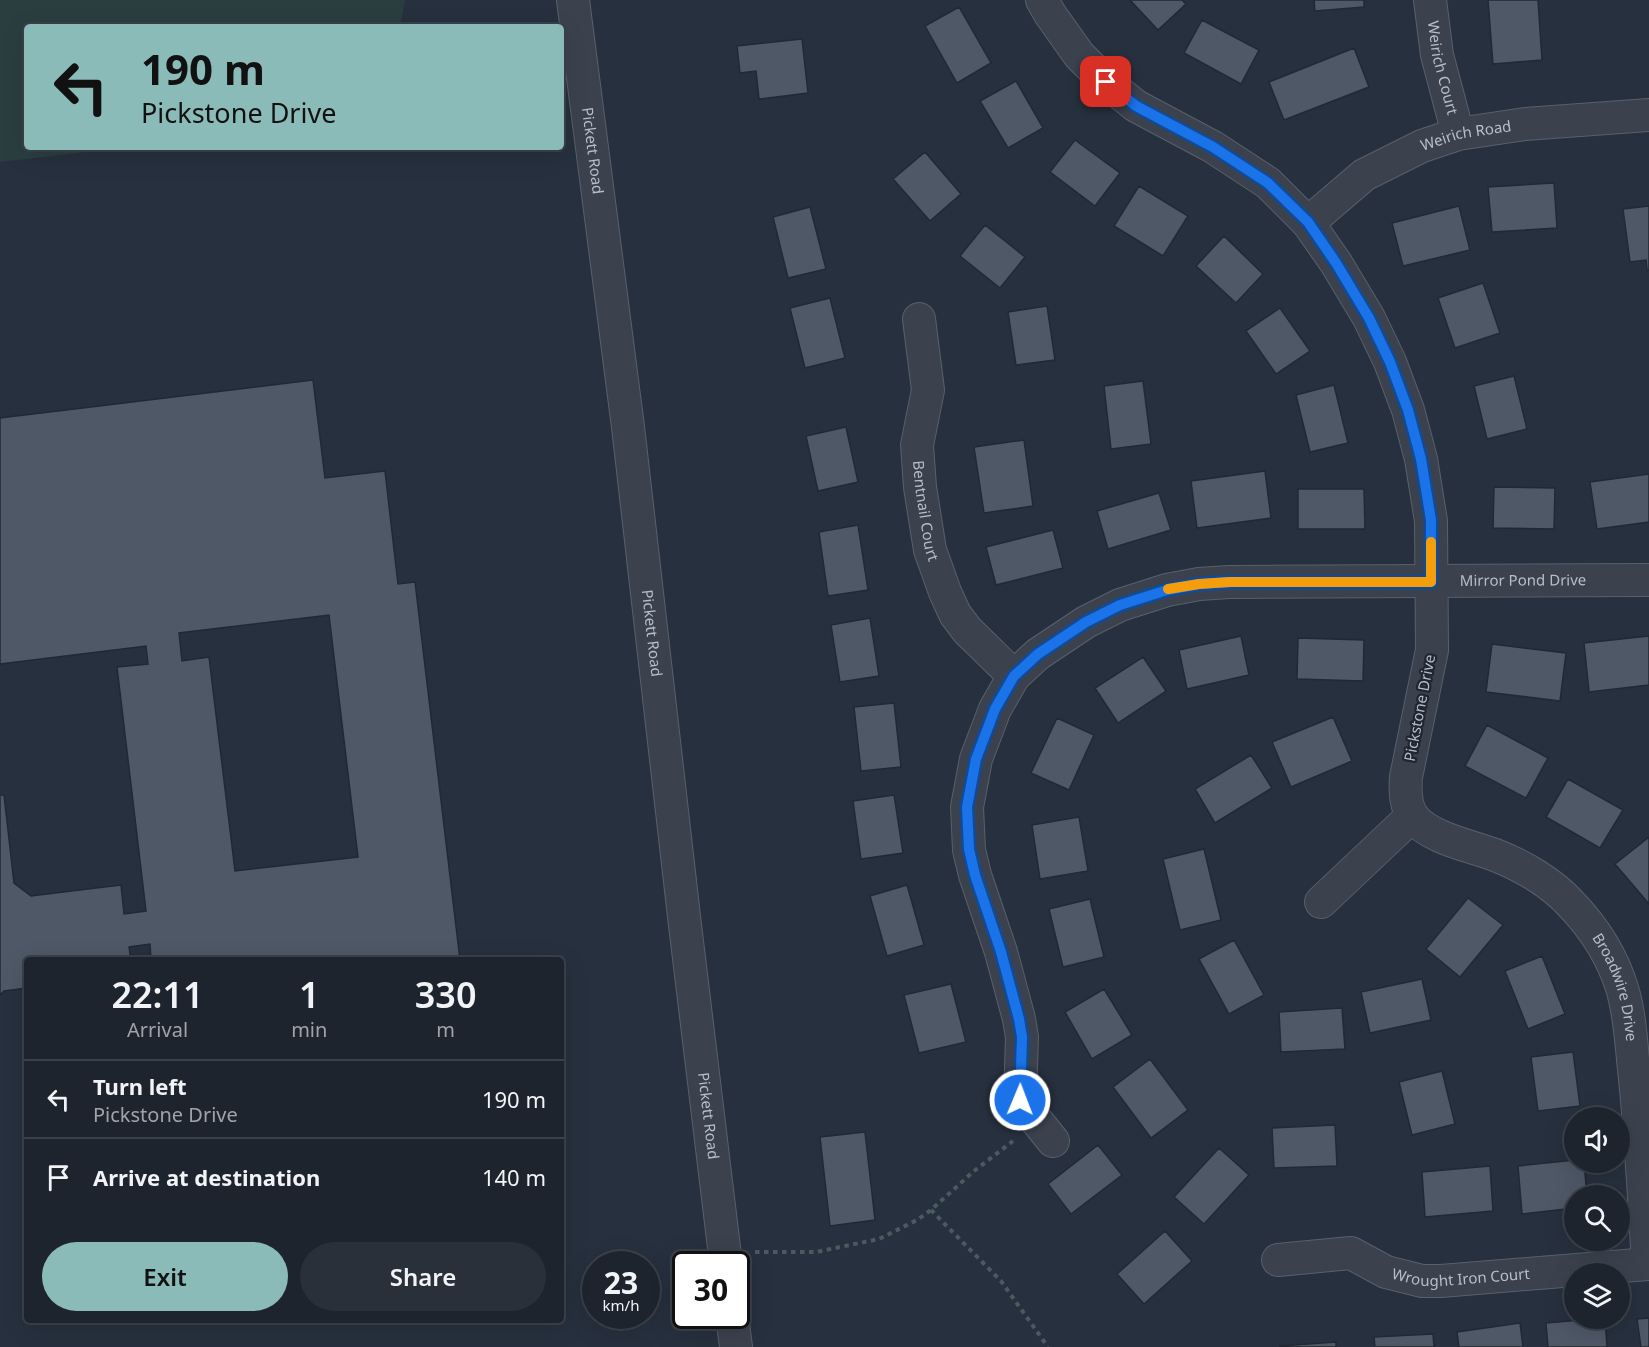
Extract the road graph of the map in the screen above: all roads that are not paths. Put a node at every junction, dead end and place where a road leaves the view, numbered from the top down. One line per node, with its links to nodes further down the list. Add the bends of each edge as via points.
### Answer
1 (573, 0): 14 (street, Pickett Road, via 628,427)
2 (1042, 0): 6 (street, Pickstone Drive, via 1079,55 1106,82 1136,106 1213,147 1268,183)
3 (1430, 0): 5 (street, Weirich Court, via 1437,55)
4 (1649, 115): 5 (street, Weirich Road, via 1525,124)
5 (1458, 134): 6 (street, Weirich Road, via 1422,146 1364,176)
6 (1308, 222): 9 (street, Pickstone Drive, via 1369,318 1408,410 1431,520)
7 (919, 319): 10 (street, Bentnail Court, via 928,390 917,445 930,550 955,614)
8 (1649, 580): 9 (street, Mirror Pond Drive)
9 (1431, 582): 10 (street, Mirror Pond Drive, via 1230,582 1167,590 1120,605 1086,622 1038,654); 11 (street, Pickstone Drive, via 1432,650 1406,777)
10 (1014, 676): 13 (street, Mirror Pond Drive, via 995,709 976,759 967,807 968,839 975,875 1019,1019 1020,1100)
11 (1412, 816): 12 (street); 16 (street, Broadwire Drive, via 1440,836 1497,856 1545,882 1568,900 1605,946 1628,1012)
12 (1321, 902)
13 (1046, 1131)
14 (724, 1251)
15 (1278, 1260): 16 (street, Wrought Iron Court, via 1351,1253 1386,1272 1422,1281)
16 (1649, 1264)
17 (734, 1329): 18 (street)
18 (736, 1347)

